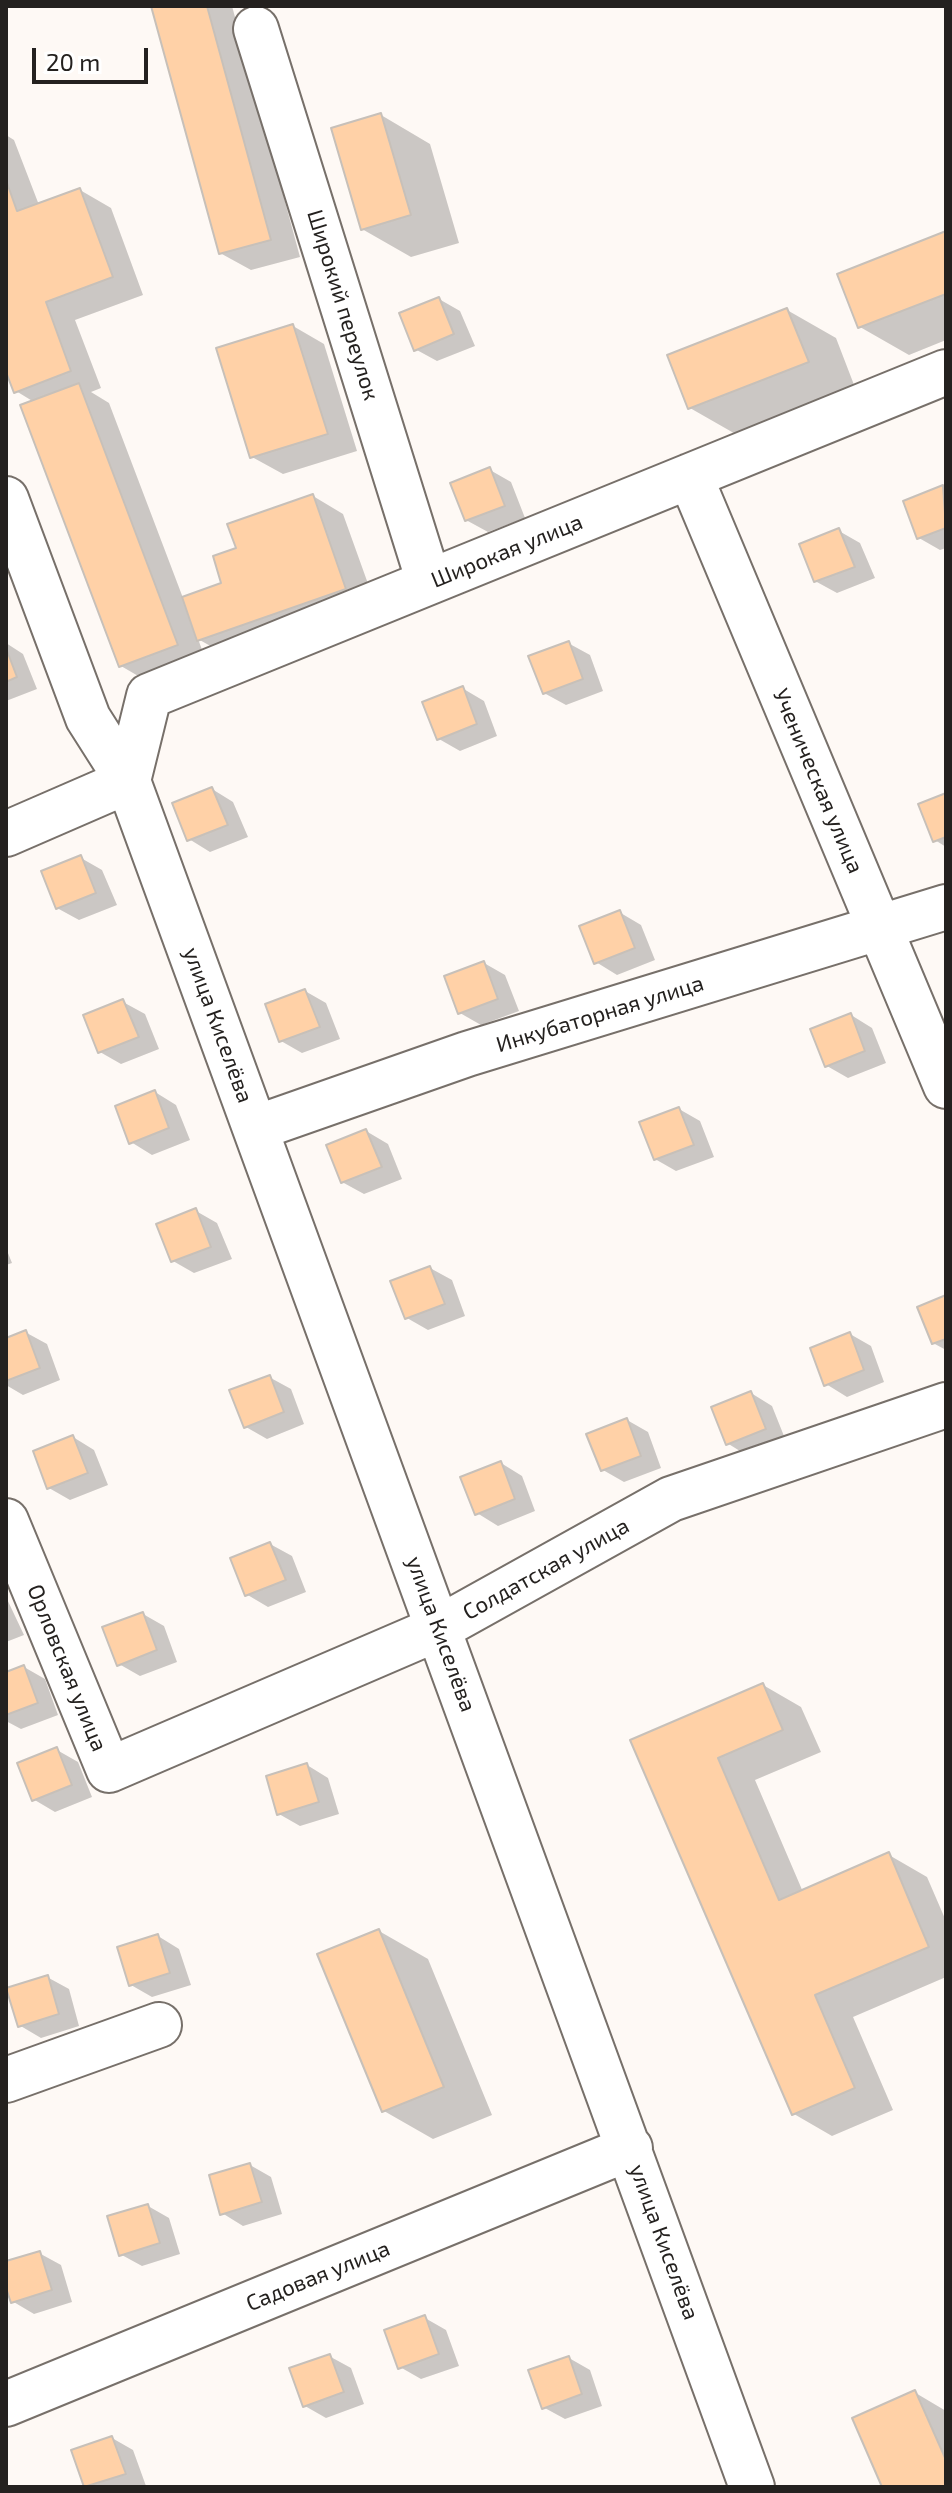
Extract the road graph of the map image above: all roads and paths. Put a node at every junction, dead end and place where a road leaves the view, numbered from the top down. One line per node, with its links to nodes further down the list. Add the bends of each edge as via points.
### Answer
1 (256, 29): 5 (street, Широкий переулок)
2 (946, 372): 3 (street, Широкая улица)
3 (690, 476): 5 (street, Широкая улица); 9 (street, Ученическая улица)
4 (6, 499): 6 (street, улица Киселёва, via 88,718)
5 (429, 582): 6 (street, Широкая улица, via 149,696)
6 (128, 781): 7 (street); 11 (street, улица Киселёва)
7 (6, 834)
8 (946, 907): 9 (street, Инкубаторная улица)
9 (880, 929): 10 (street, Ученическая улица); 11 (street, Инкубаторная улица, via 467,1054)
10 (946, 1086)
11 (256, 1128): 14 (street, улица Киселёва)
12 (946, 1405): 14 (street, Солдатская улица, via 671,1499)
13 (6, 1521): 15 (street, Орловская улица)
14 (439, 1628): 15 (street, Солдатская улица); 18 (street, улица Киселёва)
15 (109, 1770)
16 (159, 2025): 17 (street)
17 (6, 2080)
18 (630, 2148): 19 (street, Садовая улица); 20 (street, улица Киселёва)
19 (6, 2404)
20 (752, 2487)

